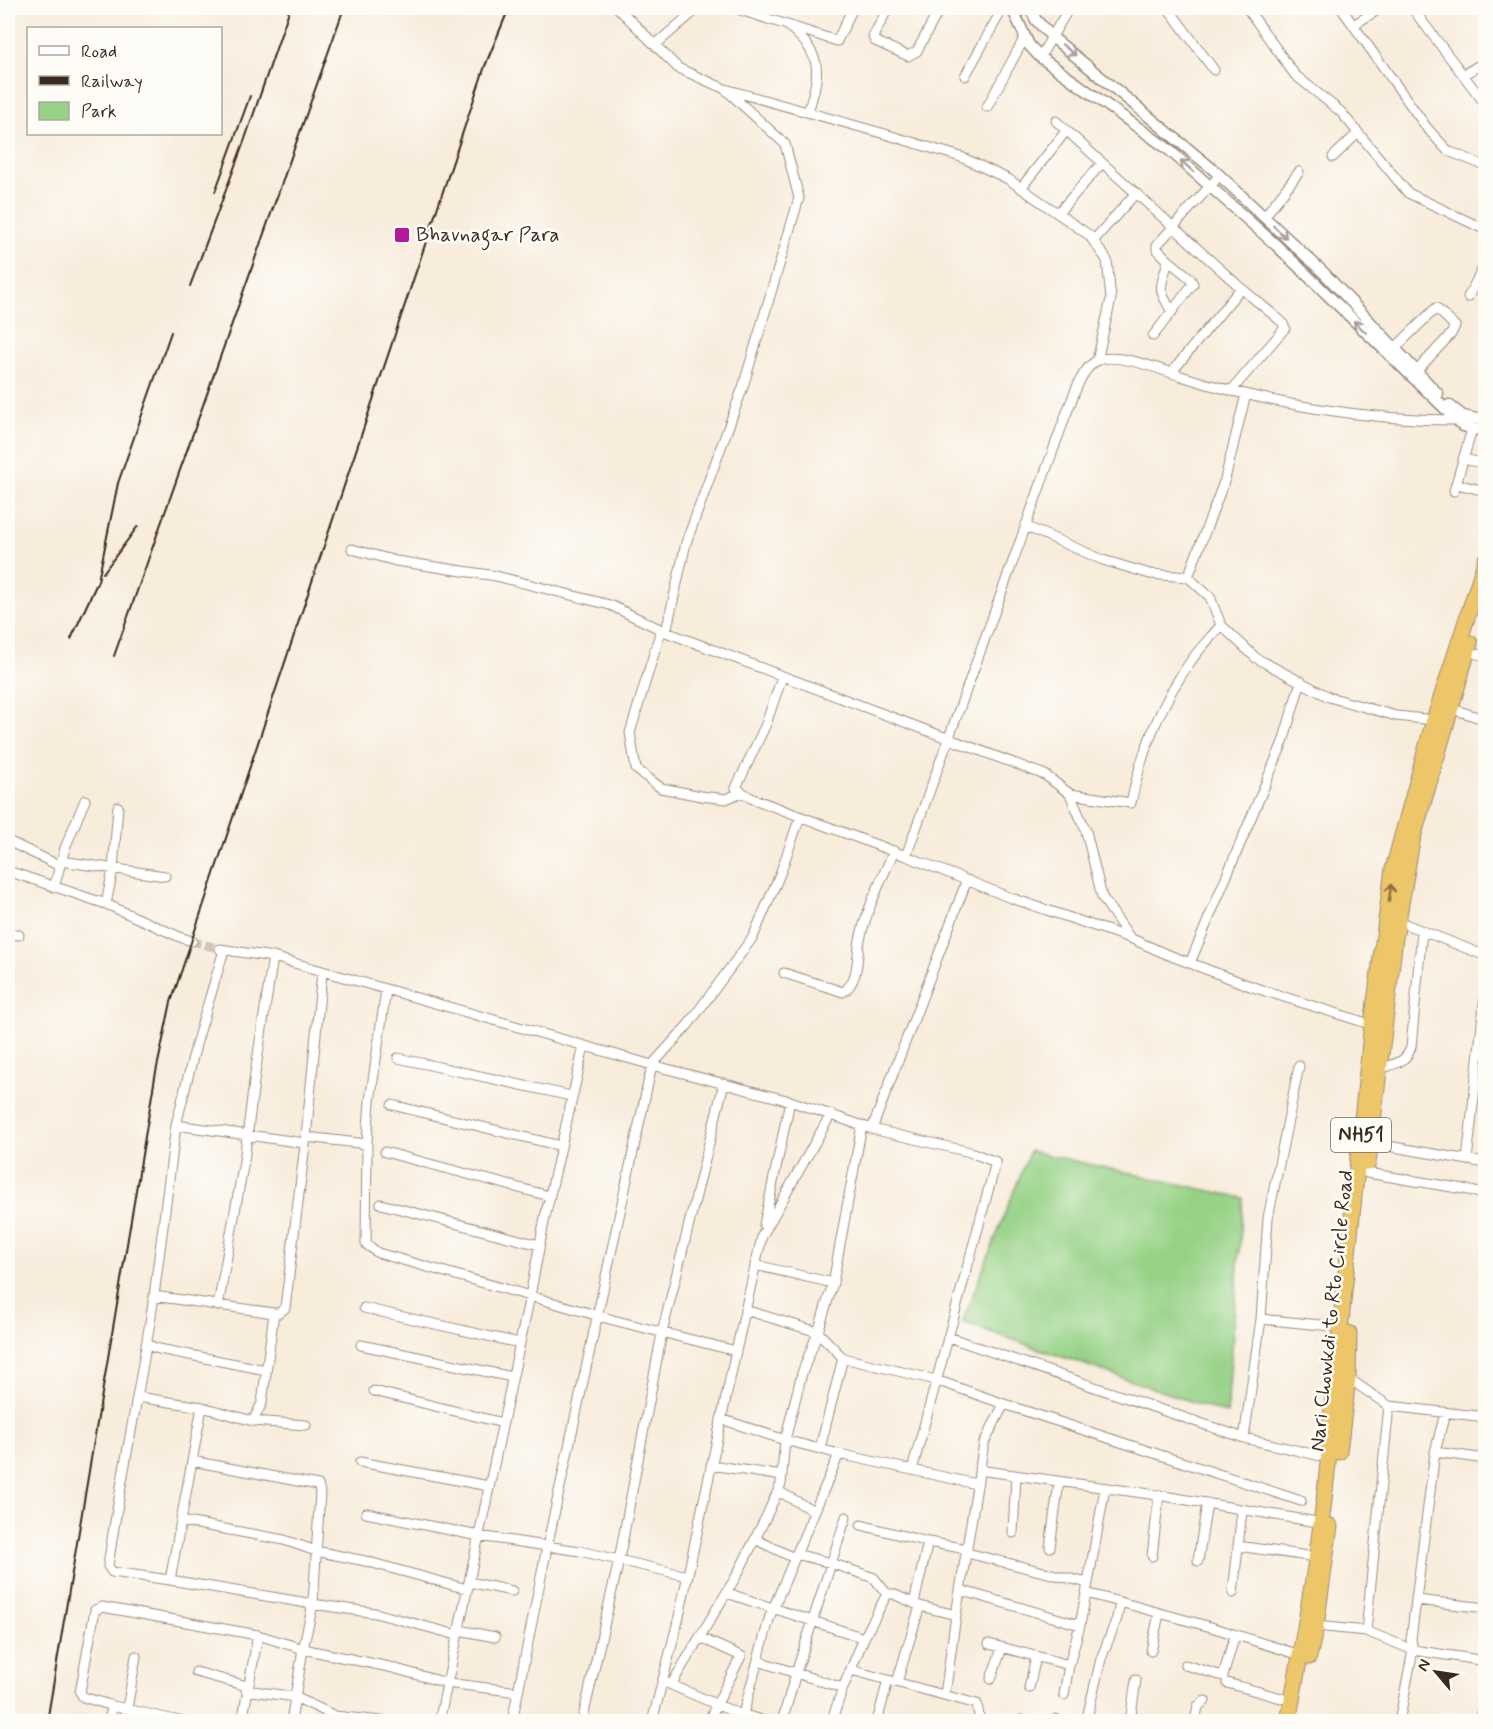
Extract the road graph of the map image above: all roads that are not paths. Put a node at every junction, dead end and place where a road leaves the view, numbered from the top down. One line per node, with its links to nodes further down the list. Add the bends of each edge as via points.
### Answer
1 (618, 8): 20 (street)
2 (698, 8): 20 (street)
3 (734, 8): 16 (street)
4 (853, 8): 16 (street, via 837,40)
5 (888, 8): 6 (street, via 873,38 908,56 917,51)
6 (940, 8)
7 (1003, 8): 25 (street)
8 (1012, 8): 18 (street)
9 (1030, 8): 19 (street)
10 (1070, 8): 19 (street)
11 (1168, 8): 23 (street)
12 (1247, 8): 32 (street, via 1295,75 1341,112)
13 (1341, 8): 17 (street)
14 (1381, 8): 17 (street)
15 (1412, 8): 24 (street)
16 (785, 24): 29 (street, via 804,39 816,60 817,83)
17 (1353, 25): 35 (street, via 1441,144 1448,151)
18 (1025, 37): 21 (street); 28 (street)
19 (1052, 37): 21 (street); 37 (street, one-way to 37)
20 (655, 45): 26 (street, via 678,68)
21 (1040, 57): 38 (street, one-way to 21, via 1168,149)
22 (1485, 61): 24 (street)
23 (1214, 70)
24 (1463, 75): 27 (street)
25 (965, 76)
26 (725, 89): 29 (street); 73 (street, via 785,144 799,198 743,387 687,543)
27 (1485, 105)
28 (987, 107)
29 (808, 112): 39 (street, via 962,157)
30 (1056, 122): 31 (street)
31 (1066, 131): 34 (street); 39 (street)
32 (1358, 133): 33 (street); 44 (street, via 1408,193)
33 (1333, 157)
34 (1102, 163): 40 (street); 41 (street)
35 (1485, 166)
36 (1299, 172): 42 (street)
37 (1220, 175): 38 (street); 42 (street)
38 (1210, 186): 43 (street); 51 (street)
39 (1021, 188): 41 (street)
40 (1136, 193): 43 (street); 45 (street)
41 (1058, 213): 45 (street)
42 (1264, 217): 49 (street, one-way to 49)
43 (1173, 226): 46 (street, via 1157,245); 48 (street)
44 (1485, 230)
45 (1093, 241): 55 (street, via 1107,260 1111,299)
46 (1168, 260): 52 (street, via 1160,290); 52 (street, via 1193,281)
47 (1485, 262): 50 (street)
48 (1241, 288): 56 (street); 58 (street, via 1285,328)
49 (1341, 291): 51 (street); 54 (street)
50 (1468, 297)
51 (1332, 300): 57 (street, one-way to 51)
52 (1172, 312): 53 (street)
53 (1153, 336)
54 (1395, 348): 57 (street); 57 (street, via 1436,308 1455,326)
55 (1097, 361): 56 (street, via 1117,358); 67 (street, via 1082,376)
56 (1171, 373): 58 (street)
57 (1414, 374): 60 (street)
58 (1231, 391): 59 (street)
59 (1246, 394): 60 (street, via 1387,417); 70 (street, via 1225,479)
60 (1459, 418): 61 (street); 62 (street, via 1463,426)
61 (1485, 421)
62 (1472, 429): 63 (street); 64 (street)
63 (1485, 432)
64 (1464, 459): 65 (street); 66 (street, via 1455,488)
65 (1485, 464)
66 (1481, 490)
67 (1025, 526): 70 (street, via 1103,560 1150,574); 81 (street)
68 (352, 549): 73 (street, via 396,561 496,576 610,605)
69 (1485, 559): 74 (highway, NH51)
70 (1188, 577): 72 (street, via 1210,597)
71 (1485, 591): 74 (highway, Nari Chowkdi to Rto Circle Road / NH51)
72 (1221, 626): 77 (street, via 1256,658); 83 (street, via 1192,659 1165,705 1144,750 1131,803)
73 (663, 631): 76 (street); 82 (street, via 630,733 636,769 661,788 726,799)
74 (1462, 650): 75 (street); 78 (highway, Nari Chowkdi to Rto Circle Road / NH51); 79 (highway, NH51)
75 (1485, 656)
76 (782, 677): 81 (street); 82 (street, via 766,724 736,788)
77 (1301, 681): 79 (street, via 1329,697 1396,716); 105 (street, via 1283,742)
78 (1450, 708): 80 (street); 97 (highway, Nari Chowkdi to Rto Circle Road / NH51)
79 (1434, 720): 97 (highway, NH51, one-way to 79, via 1393,869)
80 (1485, 720)
81 (948, 739): 83 (street, via 1044,775); 89 (street)
82 (742, 792): 86 (street)
83 (1070, 794): 101 (street, via 1086,831 1102,897)
84 (85, 800): 90 (street)
85 (118, 807): 91 (street)
86 (800, 817): 88 (street); 114 (street, via 753,937 688,1025)
87 (8, 841): 90 (street)
88 (894, 851): 89 (street); 107 (street, via 867,915 854,979 848,989 843,992)
89 (906, 856): 94 (street)
90 (61, 863): 91 (street); 95 (street)
91 (113, 869): 93 (street); 96 (street)
92 (8, 871): 95 (street)
93 (165, 876)
94 (966, 880): 101 (street); 126 (street)
95 (54, 887): 96 (street)
96 (106, 904): 102 (street)
97 (1392, 920): 98 (street); 110 (highway, Nari Chowkdi to Rto Circle Road / NH51)
98 (1422, 931): 103 (street); 116 (street, via 1411,1047 1403,1061)
99 (8, 933): 100 (street)
100 (19, 936)
101 (1130, 938): 105 (street)
102 (192, 941)
103 (1485, 956)
104 (273, 957): 106 (street); 124 (street, via 222,949); 127 (street)
105 (1190, 963): 110 (street)
106 (322, 972): 109 (street); 128 (street)
107 (784, 973)
108 (1485, 987): 111 (street)
109 (386, 990): 112 (street); 130 (street)
110 (1378, 1026): 116 (highway, Nari Chowkdi to Rto Circle Road / NH51); 151 (highway, NH51)
111 (1483, 1041): 118 (street)
112 (584, 1046): 114 (street); 120 (street)
113 (398, 1058): 120 (street)
114 (652, 1065): 117 (street); 149 (street)
115 (1299, 1066): 150 (street, via 1268,1218)
116 (1379, 1069): 129 (highway, Nari Chowkdi to Rto Circle Road / NH51)
117 (724, 1083): 121 (street); 153 (street)
118 (1474, 1093): 119 (street); 133 (street)
119 (1485, 1095)
120 (571, 1096): 131 (street)
121 (790, 1101): 123 (street); 139 (street)
122 (392, 1106): 131 (street)
123 (831, 1113): 125 (street); 139 (street)
124 (176, 1125): 127 (street); 143 (street)
125 (862, 1125): 126 (street); 142 (street)
126 (872, 1129): 154 (street, via 996,1162)
127 (247, 1136): 128 (street); 145 (street)
128 (305, 1140): 130 (street); 148 (street, via 286,1305)
129 (1371, 1143): 133 (street); 135 (highway, Nari Chowkdi to Rto Circle Road / NH51)
130 (367, 1144): 144 (street, via 365,1238 371,1250)
131 (561, 1146): 137 (street)
132 (385, 1152): 137 (street)
133 (1467, 1160): 134 (street)
134 (1485, 1163)
135 (1367, 1173): 136 (street); 162 (highway, Nari Chowkdi to Rto Circle Road / NH51, via 1349,1326)
136 (1485, 1195)
137 (549, 1196): 140 (street)
138 (381, 1204): 140 (street)
139 (762, 1236): 141 (street)
140 (539, 1245): 144 (street)
141 (755, 1265): 142 (street); 147 (street)
142 (833, 1283): 152 (street)
143 (154, 1296): 145 (street); 156 (street)
144 (530, 1296): 149 (street); 155 (street)
145 (218, 1306): 148 (street)
146 (364, 1308): 155 (street)
147 (745, 1310): 152 (street); 158 (street)
148 (274, 1313): 160 (street)
149 (597, 1316): 153 (street); 209 (street)
150 (1261, 1319): 151 (street); 175 (street)
151 (1341, 1327): 180 (highway, NH51)
152 (818, 1332): 159 (street); 176 (street, via 802,1373)
153 (662, 1333): 158 (street); 216 (street)
154 (948, 1336): 163 (street); 175 (street)
155 (519, 1343): 161 (street)
156 (147, 1345): 160 (street); 165 (street)
157 (361, 1345): 161 (street)
158 (736, 1351): 171 (street)
159 (843, 1358): 163 (street); 177 (street)
160 (266, 1370): 172 (street, via 262,1403)
161 (512, 1377): 173 (street)
162 (1348, 1378): 167 (street); 202 (highway, Nari Chowkdi to Rto Circle Road / NH51)
163 (936, 1380): 166 (street); 185 (street)
164 (374, 1391): 173 (street)
165 (138, 1397): 168 (street); 220 (street, via 108,1566 112,1572)
166 (1004, 1404): 186 (street, via 984,1443); 195 (street)
167 (1389, 1406): 169 (street); 240 (street)
168 (202, 1407): 172 (street); 182 (street)
169 (1445, 1413): 170 (street); 178 (street)
170 (1485, 1417)
171 (721, 1419): 176 (street); 184 (street)
172 (253, 1420): 174 (street)
173 (503, 1423): 191 (street)
174 (306, 1425)
175 (1244, 1438): 180 (street)
176 (785, 1440): 177 (street); 187 (street)
177 (820, 1448): 179 (street)
178 (1435, 1452): 181 (street); 228 (street)
179 (839, 1454): 185 (street); 198 (street)
180 (1329, 1458): 202 (highway, NH51)
181 (1485, 1459)
182 (192, 1461): 201 (street); 211 (street, via 318,1485)
183 (360, 1462): 191 (street)
184 (711, 1465): 187 (street); 219 (street)
185 (912, 1470): 190 (street)
186 (979, 1470): 188 (street); 190 (street)
187 (782, 1476): 193 (street)
188 (1016, 1476): 189 (street); 204 (street)
189 (1059, 1482): 192 (street); 210 (street)
190 (976, 1484): 212 (street)
191 (489, 1486): 205 (street)
192 (1105, 1488): 194 (street); 222 (street)
193 (778, 1491): 198 (street); 206 (street)
194 (1160, 1496): 196 (street); 214 (street)
195 (1301, 1501)
196 (1207, 1503): 197 (street); 217 (street)
197 (1242, 1510): 202 (street); 208 (street)
198 (814, 1511): 213 (street)
199 (366, 1513): 205 (street)
200 (846, 1517): 218 (street)
201 (181, 1521): 211 (street, via 284,1540); 220 (street)
202 (1325, 1523): 215 (highway, NH51); 238 (highway, Nari Chowkdi to Rto Circle Road / NH51)
203 (861, 1525): 207 (street)
204 (1013, 1533)
205 (479, 1536): 209 (street); 221 (street)
206 (755, 1539): 213 (street); 225 (street)
207 (928, 1542): 212 (street); 231 (street)
208 (1238, 1546): 215 (street); 226 (street)
209 (547, 1547): 216 (street); 272 (street)
210 (1050, 1547)
211 (315, 1551): 221 (street); 230 (street)
212 (967, 1551): 222 (street); 223 (street)
213 (795, 1556): 218 (street); 232 (street)
214 (1152, 1556)
215 (1315, 1557): 251 (highway, NH51)
216 (619, 1560): 219 (street); 291 (street)
217 (1198, 1561)
218 (831, 1563): 227 (street, via 874,1578); 236 (street)
219 (687, 1576): 266 (street)
220 (170, 1580): 230 (street)
221 (468, 1585): 224 (street); 239 (street)
222 (1087, 1588): 229 (street); 237 (street)
223 (960, 1590): 235 (street); 237 (street)
224 (512, 1591)
225 (727, 1593): 232 (street); 244 (street)
226 (1233, 1593)
227 (886, 1594): 231 (street); 245 (street)
228 (1417, 1600): 233 (street); 249 (street)
229 (1120, 1602): 234 (street); 299 (street)
230 (313, 1604): 239 (street); 248 (street)
231 (917, 1604): 235 (street); 264 (street)
232 (773, 1608): 236 (street); 256 (street)
233 (1485, 1608)
234 (1159, 1614): 242 (street); 250 (street)
235 (956, 1615): 273 (street)
236 (813, 1620): 245 (street); 261 (street)
237 (1080, 1624): 257 (street)
238 (1316, 1626): 240 (street); 303 (highway, Nari Chowkdi to Rto Circle Road / NH51)
239 (458, 1632): 243 (street); 265 (street)
240 (1366, 1632): 249 (street)
241 (258, 1635): 248 (street); 269 (street); 279 (street, via 98,1608 80,1695)
242 (1235, 1635): 251 (street); 258 (street, via 1222,1676)
243 (495, 1637)
244 (701, 1638): 253 (street); 266 (street)
245 (864, 1638): 259 (street)
246 (989, 1644): 247 (street)
247 (1002, 1648): 254 (street); 262 (street)
248 (303, 1649): 265 (street); 275 (street)
249 (1413, 1650): 255 (street); 304 (street)
250 (1151, 1651)
251 (1300, 1655): 277 (highway, NH51)
252 (136, 1656): 280 (street)
253 (741, 1656): 256 (street); 278 (street)
254 (1036, 1657): 257 (street); 271 (street)
255 (1485, 1661)
256 (758, 1663): 261 (street); 281 (street)
257 (1069, 1665): 274 (street)
258 (1185, 1665)
259 (850, 1670): 264 (street); 270 (street)
260 (196, 1672): 269 (street)
261 (796, 1673): 270 (street); 295 (street)
262 (991, 1679)
263 (1136, 1680): 300 (street)
264 (893, 1681): 273 (street); 283 (street)
265 (447, 1683): 272 (street); 289 (street)
266 (667, 1683): 278 (street); 292 (street)
267 (1227, 1683): 277 (street)
268 (1485, 1684): 305 (street)
269 (247, 1688): 275 (street); 286 (street)
270 (843, 1688): 296 (street)
271 (1029, 1688)
272 (518, 1692): 290 (street)
273 (945, 1695): 298 (street, via 977,1704)
274 (1064, 1695)
275 (295, 1697): 282 (street, via 335,1716); 287 (street)
276 (1205, 1701): 301 (street, via 1197,1706)
277 (1292, 1701): 302 (highway, NH51)
278 (716, 1704): 281 (street); 293 (street)
279 (113, 1706): 280 (street); 284 (street)
280 (127, 1709): 285 (street)
281 (742, 1718): 294 (street)
282 (384, 1721): 288 (street)
283 (878, 1721): 297 (street)
284 (108, 1722)
285 (184, 1722)
286 (242, 1722)
287 (291, 1722)
288 (390, 1722)
289 (439, 1722)
290 (512, 1722)
291 (582, 1722)
292 (652, 1722)
293 (708, 1722)
294 (768, 1722)
295 (782, 1722)
296 (831, 1722)
297 (882, 1722)
298 (980, 1722)
299 (1086, 1722)
300 (1130, 1722)
301 (1195, 1722)
302 (1288, 1722)
303 (1298, 1722)
304 (1399, 1722)
305 (1481, 1722)

